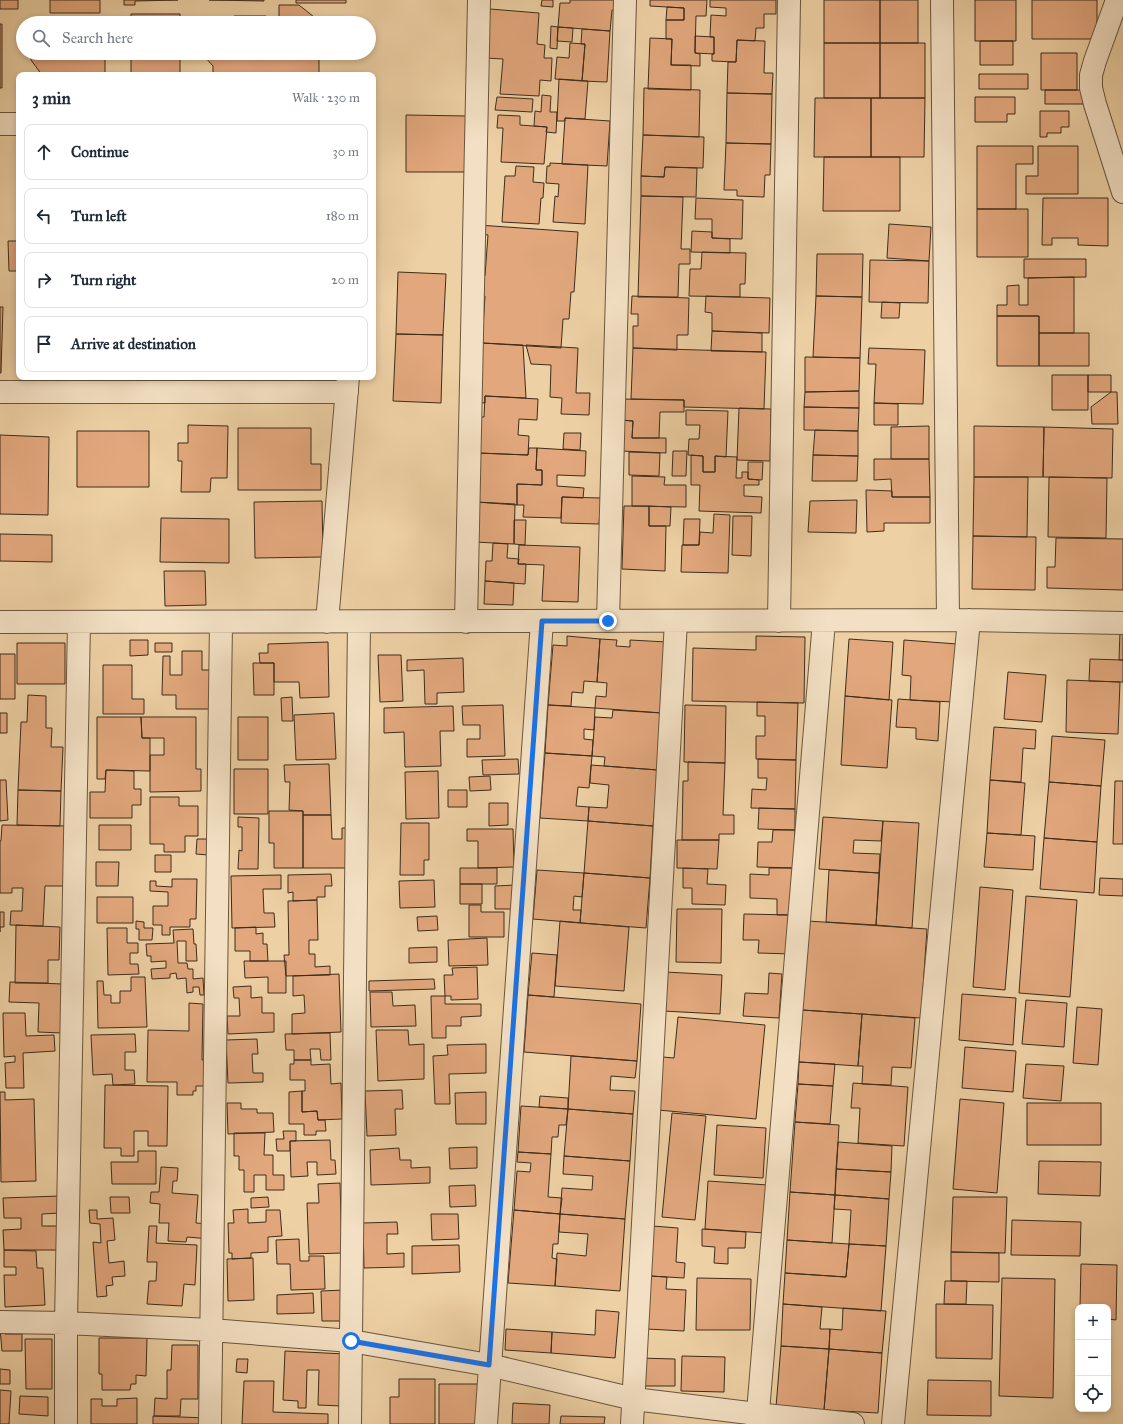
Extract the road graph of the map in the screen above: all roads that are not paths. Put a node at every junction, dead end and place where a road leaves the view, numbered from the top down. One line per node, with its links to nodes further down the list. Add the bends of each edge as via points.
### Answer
1 (479, 0): 22 (street)
2 (625, 0): 13 (street)
3 (789, 0): 15 (street)
4 (942, 0): 11 (street)
5 (1117, 0): 8 (street, via 1095,61 1091,88)
6 (0, 124): 7 (street)
7 (16, 124)
8 (1123, 192)
9 (348, 385): 10 (street); 20 (street)
10 (0, 392)
11 (958, 620): 16 (street); 23 (street); 37 (street)
12 (542, 621): 13 (street); 22 (street); 28 (street)
13 (608, 621): 14 (street)
14 (676, 621): 15 (street); 29 (street)
15 (779, 621): 16 (street)
16 (824, 621): 30 (street)
17 (0, 622): 18 (street)
18 (79, 622): 19 (street); 25 (street)
19 (221, 622): 20 (street); 26 (street)
20 (327, 622): 21 (street)
21 (359, 622): 22 (street); 27 (street)
22 (466, 622)
23 (1123, 623)
24 (0, 1322): 25 (street)
25 (66, 1323): 26 (street); 31 (street)
26 (211, 1330): 27 (street); 32 (street)
27 (351, 1341): 28 (street); 33 (street)
28 (489, 1365): 29 (street); 34 (street)
29 (634, 1398): 30 (street); 35 (street)
30 (757, 1419): 36 (street)
31 (66, 1424)
32 (210, 1424)
33 (350, 1424)
34 (486, 1424)
35 (632, 1424)
36 (853, 1424)
37 (893, 1424)

